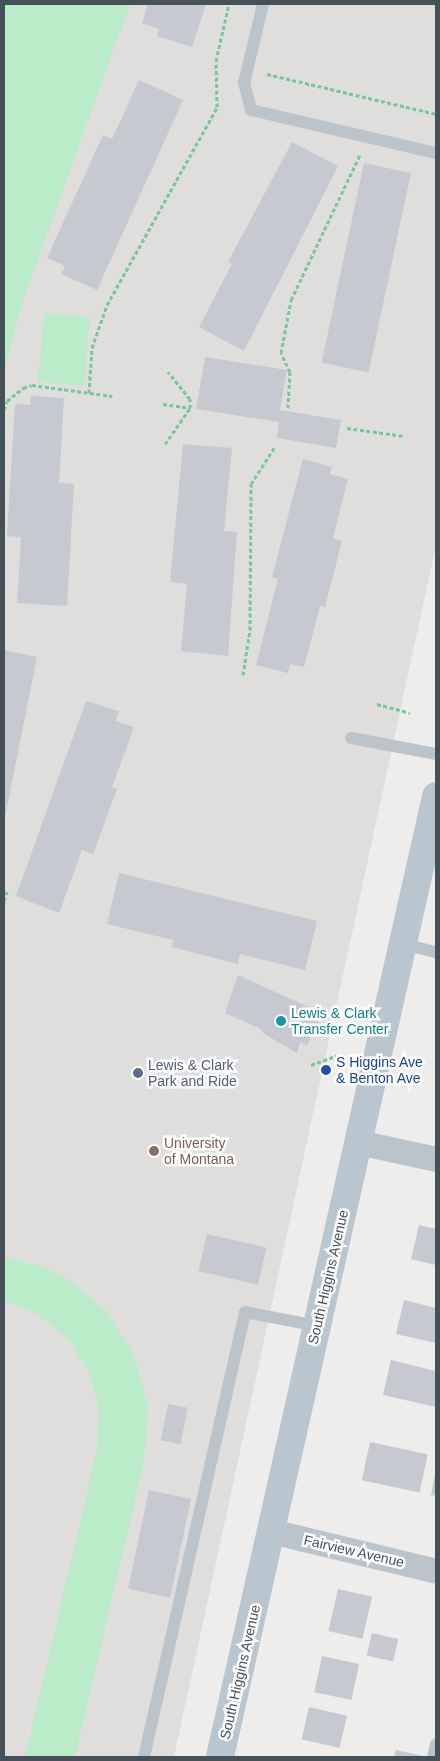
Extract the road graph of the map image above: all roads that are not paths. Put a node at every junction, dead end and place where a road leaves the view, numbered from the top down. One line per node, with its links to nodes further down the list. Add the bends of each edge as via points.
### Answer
1 (264, 4): 2 (lane, via 244,83 251,110)
2 (436, 153)
3 (351, 738): 4 (lane)
4 (436, 754)
5 (436, 796): 6 (main road, South Higgins Avenue)
6 (403, 944): 7 (lane); 8 (main road, South Higgins Avenue)
7 (436, 952)
8 (358, 1142): 9 (street); 10 (main road, South Higgins Avenue)
9 (436, 1160)
10 (317, 1326): 11 (main road, South Higgins Avenue); 14 (lane, via 245,1312)
11 (271, 1531): 12 (street, Fairview Avenue); 15 (main road, South Higgins Avenue)
12 (436, 1571)
13 (436, 1744): 16 (lane)
14 (144, 1757)
15 (220, 1757)
16 (434, 1757)

